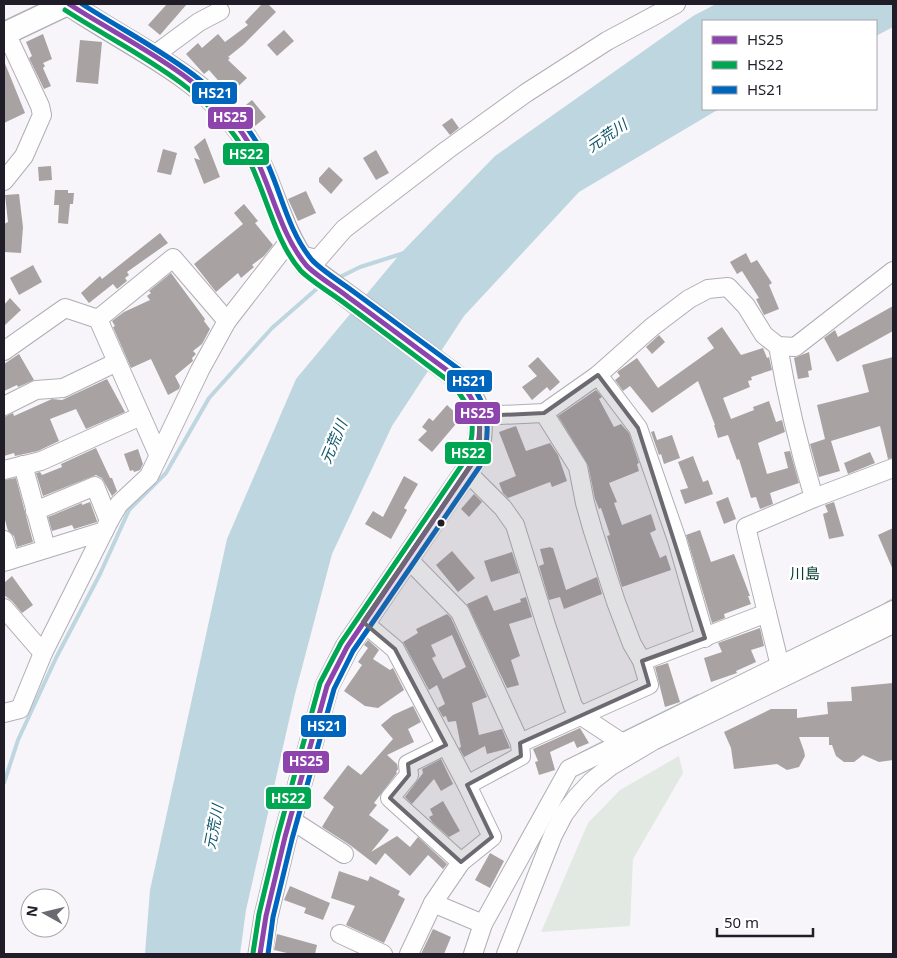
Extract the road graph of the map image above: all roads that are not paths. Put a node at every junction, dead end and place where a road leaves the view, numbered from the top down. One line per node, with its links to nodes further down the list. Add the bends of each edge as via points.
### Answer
1 (68, 4): 4 (main road); 5 (main road)
2 (676, 4): 7 (street, via 606,40 526,93 344,230 318,259)
3 (220, 11): 5 (street, via 199,22)
4 (5, 33): 6 (street, via 42,115 24,156)
5 (153, 56): 7 (main road, via 217,102 232,119 261,169)
6 (4, 181)
7 (295, 248): 10 (street); 18 (main road, via 307,266 466,386)
8 (891, 278): 11 (street, via 795,347)
9 (98, 319): 10 (street, via 173,258); 12 (street, via 65,308); 13 (street)
10 (227, 320): 19 (street)
11 (778, 346): 14 (street, via 764,335 746,306 728,288 708,289 652,326); 24 (street, via 799,448)
12 (4, 351)
13 (117, 362): 15 (street, via 63,388 36,390); 17 (street)
14 (598, 376): 16 (street); 36 (street, via 638,428 677,540)
15 (4, 406)
16 (544, 413): 18 (street); 38 (street, via 578,467 588,512 616,602)
17 (141, 416): 19 (street); 20 (street, via 41,461)
18 (479, 416): 23 (main road, via 480,440)
19 (158, 454): 26 (street, via 149,476 119,504)
20 (23, 465): 22 (street); 25 (street)
21 (893, 468): 24 (street)
22 (4, 470)
23 (467, 472): 29 (main road); 41 (street, via 503,508 515,525 573,706)
24 (814, 498): 33 (street, via 746,527)
25 (35, 511): 26 (street, via 95,486); 28 (street)
26 (106, 526): 28 (street); 37 (street)
27 (4, 540): 30 (street)
28 (46, 548): 30 (street)
29 (408, 559): 34 (main road); 43 (street, via 460,612)
30 (7, 561)
31 (4, 608): 37 (street)
32 (893, 610): 39 (street)
33 (767, 613): 36 (street); 39 (street)
34 (363, 622): 44 (street, via 395,649); 46 (main road, via 327,686)
35 (893, 624): 56 (street, via 653,741 592,780 568,809 553,835)
36 (705, 638): 38 (street)
37 (43, 653): 40 (street, via 20,709)
38 (642, 661): 41 (street, via 649,685)
39 (780, 666): 42 (street)
40 (4, 713)
41 (580, 715): 42 (street); 43 (street)
42 (621, 742): 50 (street, via 569,769)
43 (520, 743): 45 (street, via 521,756)
44 (446, 745): 45 (street); 48 (street, via 408,764 409,775 390,798)
45 (467, 785): 48 (street, via 492,837)
46 (290, 819): 47 (street); 52 (main road)
47 (344, 854)
48 (461, 862): 49 (street)
49 (433, 903): 50 (street); 54 (street)
50 (482, 924): 55 (street)
51 (340, 934): 53 (street)
52 (260, 954)
53 (383, 954)
54 (409, 954)
55 (473, 954)
56 (506, 954)

